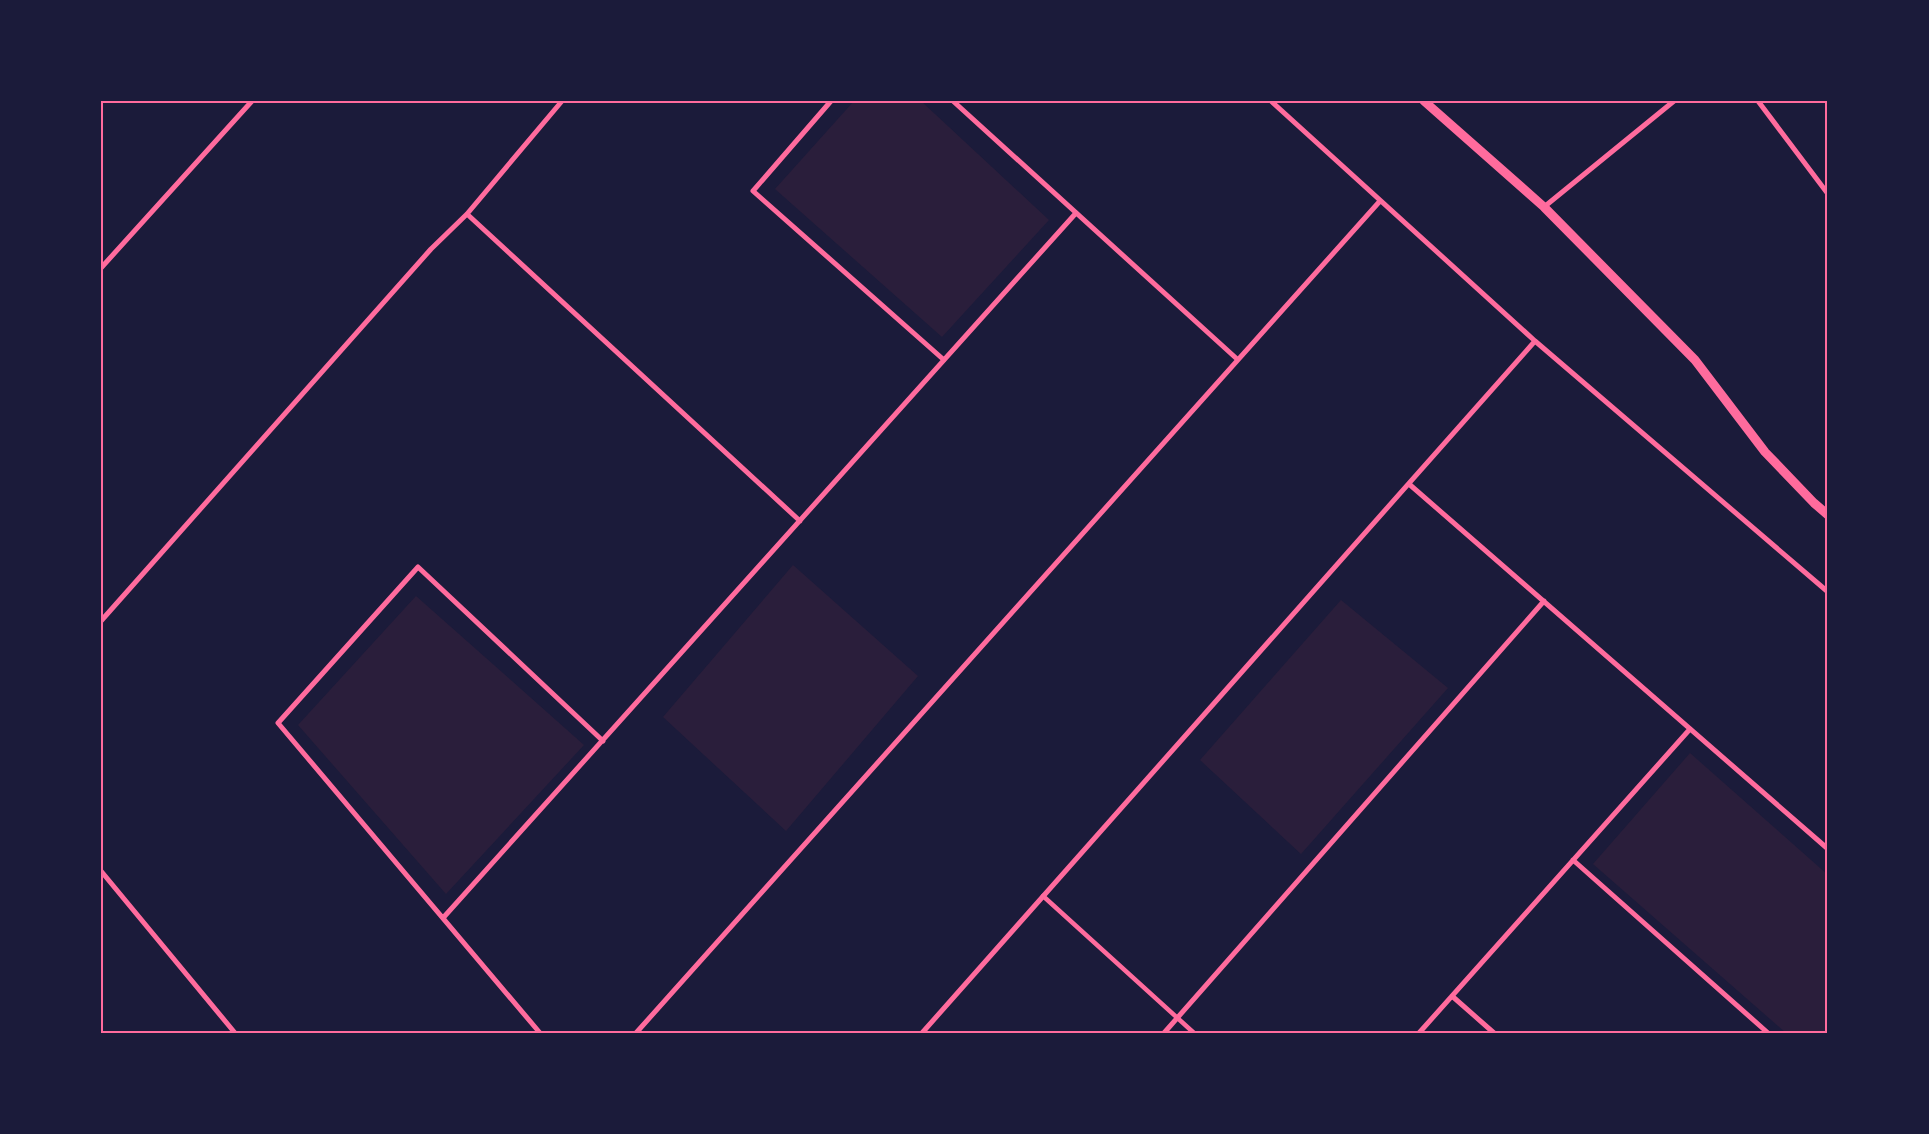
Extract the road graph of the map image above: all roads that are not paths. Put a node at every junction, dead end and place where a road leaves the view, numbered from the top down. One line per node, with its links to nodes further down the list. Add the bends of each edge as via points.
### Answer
1 (252, 101): 14 (street)
2 (562, 101): 13 (street)
3 (832, 101): 17 (street, via 753,191)
4 (953, 101): 12 (street)
5 (1271, 101): 10 (street)
6 (1424, 101): 11 (street)
7 (1674, 101): 11 (street)
8 (1758, 101): 9 (street)
9 (1828, 194)
10 (1380, 201): 15 (street); 16 (street)
11 (1544, 207): 19 (street, via 1695,360 1765,452)
12 (1076, 213): 16 (street); 17 (street)
13 (467, 214): 20 (street); 23 (street, via 431,249)
14 (101, 268)
15 (1535, 341): 18 (street); 21 (street)
16 (1238, 359): 35 (street)
17 (944, 360): 20 (street)
18 (1408, 484): 22 (street); 29 (street)
19 (1828, 515)
20 (800, 521): 25 (street)
21 (1828, 592)
22 (1544, 601): 24 (street); 32 (street)
23 (101, 621)
24 (1690, 729): 26 (street); 27 (street)
25 (603, 740): 30 (street); 30 (street, via 418,567 278,723)
26 (1828, 849)
27 (1573, 860): 31 (street); 41 (street)
28 (101, 871): 33 (street)
29 (1043, 896): 32 (street); 36 (street)
30 (443, 918): 34 (street)
31 (1452, 996): 39 (street); 40 (street)
32 (1177, 1018): 37 (street); 38 (street)
33 (235, 1033)
34 (540, 1033)
35 (636, 1033)
36 (922, 1033)
37 (1164, 1033)
38 (1194, 1033)
39 (1419, 1033)
40 (1494, 1033)
41 (1768, 1033)

